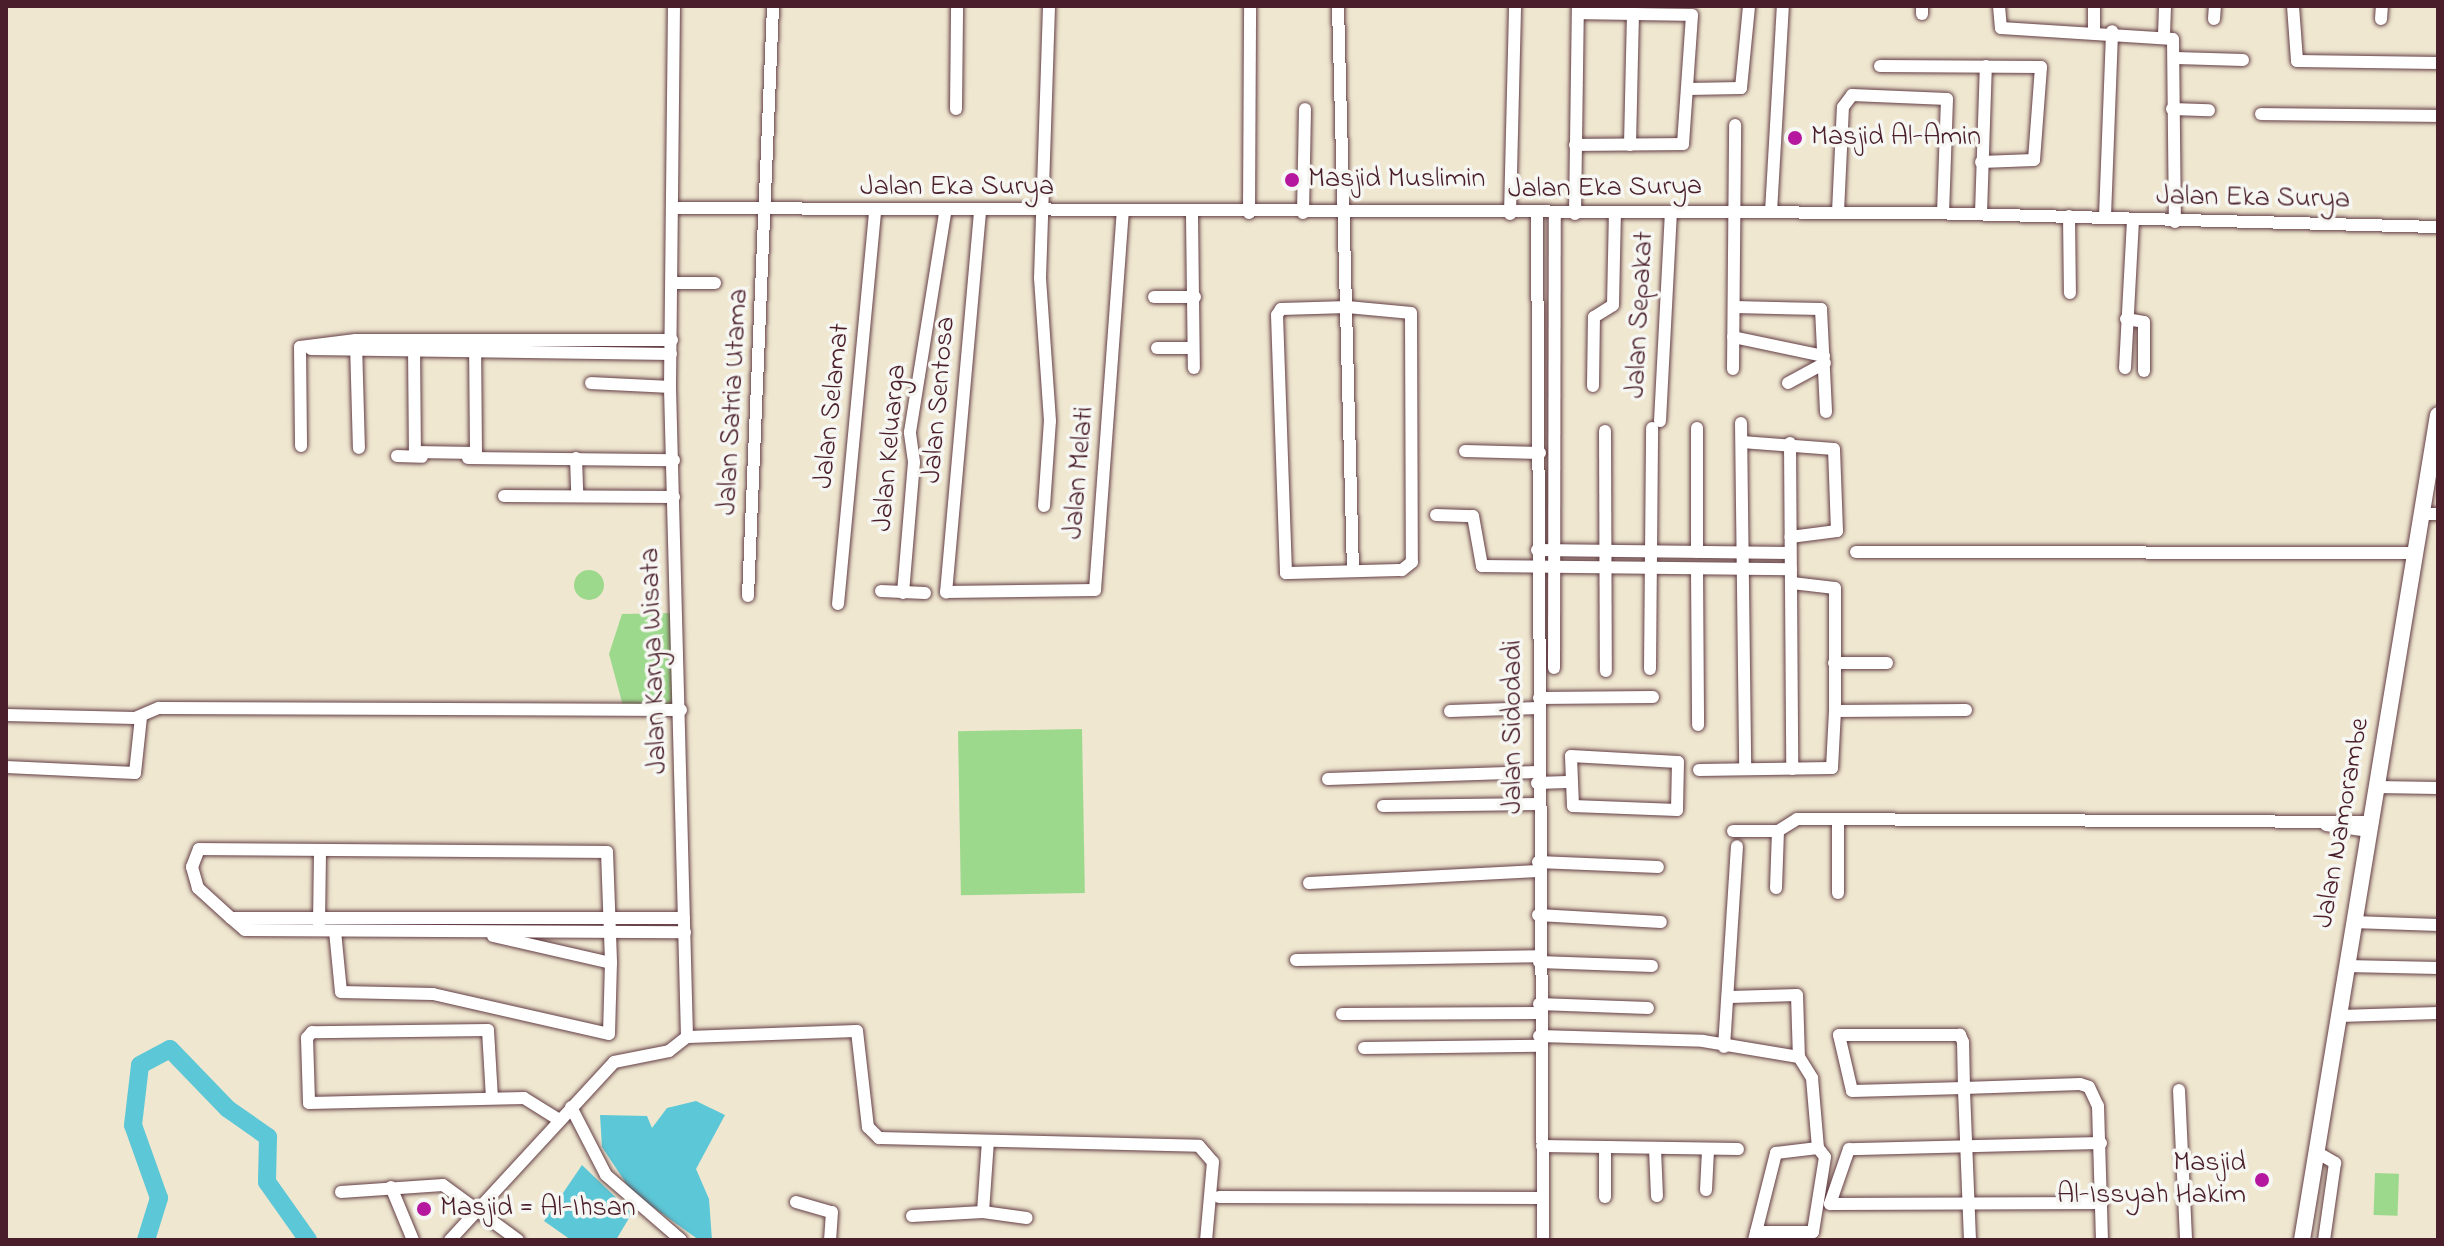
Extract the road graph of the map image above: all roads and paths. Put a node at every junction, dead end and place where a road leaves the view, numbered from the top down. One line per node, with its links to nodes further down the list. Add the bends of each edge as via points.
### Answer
1 (674, 6): 36 (street, Jalan Karya Wisata)
2 (773, 6): 37 (street, Jalan Satria Utama)
3 (957, 6): 26 (street)
4 (1049, 6): 52 (street)
5 (1250, 6): 46 (street)
6 (1338, 6): 48 (street)
7 (1515, 6): 53 (street)
8 (1749, 6): 25 (street, via 1741,89)
9 (1783, 6): 43 (street)
10 (1999, 6): 17 (street, via 2001,28)
11 (2094, 6): 17 (street)
12 (2165, 6): 19 (street)
13 (2293, 6): 22 (street, via 2297,61)
14 (1578, 9): 16 (street); 33 (street)
15 (1692, 10): 16 (street); 25 (street)
16 (1633, 15): 34 (street)
17 (2094, 31): 18 (street)
18 (2112, 31): 19 (street); 59 (street)
19 (2164, 35): 20 (street, via 2173,39)
20 (2176, 58): 21 (street); 28 (street)
21 (2243, 60)
22 (2438, 63)
23 (1880, 66): 24 (street)
24 (1986, 66): 35 (street); 35 (street, via 2035,65 2043,73 2034,160)
25 (1688, 89): 34 (street, via 1682,145)
26 (956, 109)
27 (1305, 109): 47 (street)
28 (2172, 109): 29 (street); 61 (street)
29 (2209, 110)
30 (2261, 114): 31 (street)
31 (2438, 116)
32 (1735, 125): 42 (street)
33 (1575, 145): 34 (street); 56 (street)
34 (1630, 145)
35 (1981, 162): 51 (street)
36 (675, 208): 37 (street, Jalan Eka Surya); 63 (street, Jalan Karya Wisata)
37 (768, 210): 38 (street, Jalan Eka Surya); 129 (street, Jalan Satria Utama)
38 (875, 212): 45 (street, Jalan Eka Surya); 130 (street, Jalan Selamat)
39 (980, 212): 45 (street, Jalan Eka Surya); 52 (street, Jalan Eka Surya); 126 (street, Jalan Sentosa)
40 (1123, 212): 52 (street, Jalan Eka Surya); 57 (street, Jalan Eka Surya); 126 (street, Jalan Melati, via 1095,590)
41 (1671, 212): 42 (street, Jalan Eka Surya); 49 (street, Jalan Eka Surya); 117 (street, Jalan Sepakat)
42 (1735, 212): 43 (street, Jalan Eka Surya); 69 (street)
43 (1771, 212): 44 (street, Jalan Eka Surya)
44 (1838, 212): 50 (street, Jalan Eka Surya); 50 (street, via 1843,107 1852,95 1947,99)
45 (945, 213): 127 (street, Jalan Keluarga, via 910,432)
46 (1249, 213): 47 (street, Jalan Eka Surya); 57 (street, Jalan Eka Surya)
47 (1303, 213): 48 (street, Jalan Eka Surya)
48 (1345, 213): 53 (street, Jalan Eka Surya); 68 (street)
49 (1615, 213): 56 (street, Jalan Eka Surya); 86 (street, via 1613,305 1594,317)
50 (1943, 213): 51 (street, Jalan Eka Surya)
51 (1981, 213): 58 (street, Jalan Eka Surya)
52 (1041, 214): 105 (street, via 1050,421)
53 (1510, 214): 54 (street, Jalan Eka Surya)
54 (1537, 214): 55 (street, Jalan Eka Surya); 98 (street, Jalan Sidodadi)
55 (1555, 214): 56 (street, Jalan Eka Surya); 116 (street)
56 (1575, 214)
57 (1192, 215): 67 (street)
58 (2069, 216): 59 (street, Jalan Eka Surya); 65 (street)
59 (2105, 216): 60 (street, Jalan Eka Surya)
60 (2133, 221): 61 (street, Jalan Eka Surya); 70 (street)
61 (2175, 222): 62 (street, Jalan Eka Surya)
62 (2438, 227)
63 (674, 283): 64 (street); 72 (street, Jalan Karya Wisata)
64 (715, 283)
65 (2070, 293)
66 (1154, 297): 67 (street)
67 (1195, 297): 77 (street)
68 (1348, 307): 123 (street); 123 (street, via 1411,313 1416,426 1410,567); 123 (street, via 1281,309 1277,315 1286,573)
69 (1734, 307): 71 (street); 79 (street, via 1821,309)
70 (2126, 319): 81 (street); 83 (street, via 2144,322)
71 (1733, 337): 79 (street); 82 (street)
72 (672, 340): 75 (street); 78 (street, Jalan Karya Wisata)
73 (357, 345): 74 (street); 95 (street, via 300,347); 96 (street)
74 (414, 346): 75 (street); 75 (street, via 415,452 476,453)
75 (475, 346): 78 (street)
76 (1157, 348): 77 (street)
77 (1193, 348): 80 (street)
78 (671, 354): 87 (street, Jalan Karya Wisata)
79 (1824, 359): 85 (street); 88 (street)
80 (1194, 368)
81 (2125, 368)
82 (1733, 369)
83 (2144, 371)
84 (591, 383): 87 (street)
85 (1788, 383)
86 (1593, 386)
87 (670, 387): 101 (street, Jalan Karya Wisata)
88 (1826, 412)
89 (2438, 415): 106 (main road, Jalan Namorambe)
90 (1741, 423): 93 (street)
91 (1697, 428): 111 (street)
92 (1605, 431): 110 (street)
93 (1742, 442): 94 (street); 113 (street)
94 (1790, 443): 108 (street); 108 (street, via 1834,449 1838,525 1832,536)
95 (301, 446)
96 (359, 448)
97 (1465, 451): 98 (street)
98 (1540, 453): 109 (street, Jalan Sidodadi)
99 (397, 456): 100 (street)
100 (576, 458): 101 (street); 103 (street)
101 (674, 460): 104 (street, Jalan Karya Wisata)
102 (504, 496): 103 (street)
103 (577, 496): 104 (street)
104 (674, 497): 138 (street, Jalan Karya Wisata)
105 (1044, 506)
106 (2430, 514): 115 (main road, Jalan Namorambe)
107 (1436, 515): 118 (street, via 1475,519 1478,564)
108 (1790, 537): 114 (street)
109 (1537, 550): 116 (street); 118 (street, Jalan Sidodadi)
110 (1605, 552): 116 (street); 117 (street); 119 (street)
111 (1697, 552): 113 (street); 117 (street)
112 (1856, 552): 115 (street)
113 (1743, 553): 114 (street); 122 (street)
114 (1790, 553): 121 (street)
115 (2414, 553): 152 (main road, Jalan Namorambe)
116 (1558, 558): 118 (street); 119 (street); 133 (street)
117 (1653, 560): 119 (street); 120 (street); 134 (street, Jalan Sepakat)
118 (1537, 564): 137 (street, Jalan Sidodadi)
119 (1604, 567): 135 (street)
120 (1697, 569): 122 (street); 144 (street)
121 (1791, 569): 122 (street); 124 (street)
122 (1743, 570): 146 (street)
123 (1353, 571)
124 (1792, 583): 131 (street, via 1835,588); 147 (street)
125 (881, 591): 127 (street)
126 (946, 592)
127 (903, 593): 128 (street)
128 (925, 593)
129 (748, 596)
130 (838, 604)
131 (1834, 663): 132 (street); 141 (street)
132 (1887, 663)
133 (1554, 668)
134 (1650, 669)
135 (1606, 671)
136 (1653, 697): 137 (street)
137 (1539, 703): 140 (street); 149 (street, Jalan Sidodadi)
138 (681, 710): 143 (street, via 159,708); 168 (street, Jalan Karya Wisata)
139 (1966, 710): 141 (street)
140 (1450, 711)
141 (1835, 711): 147 (street, via 1834,766)
142 (6, 715): 143 (street)
143 (141, 717): 145 (street, via 135,773)
144 (1698, 725)
145 (6, 767)
146 (1745, 769): 147 (street); 148 (street)
147 (1792, 769)
148 (1699, 770)
149 (1537, 777): 150 (street); 151 (street); 154 (street, Jalan Sidodadi)
150 (1328, 779)
151 (1567, 782): 151 (street, via 1573,806 1677,810 1678,762 1571,756)
152 (2376, 787): 153 (street); 157 (main road, Jalan Namorambe)
153 (2438, 788)
154 (1537, 804): 155 (street); 162 (street, Jalan Sidodadi)
155 (1383, 806)
156 (1838, 821): 157 (street); 159 (street, via 1789,820); 166 (street)
157 (2369, 826): 170 (main road, Jalan Namorambe)
158 (1733, 831): 159 (street)
159 (1778, 831): 165 (street)
160 (1737, 846): 183 (street)
161 (320, 851): 171 (street); 171 (street, via 198,850 198,888 245,930); 173 (street, via 602,848 611,862)
162 (1538, 867): 163 (street); 164 (street); 167 (street, Jalan Sidodadi)
163 (1658, 867)
164 (1309, 883)
165 (1776, 888)
166 (1838, 893)
167 (1538, 915): 169 (street); 177 (street, Jalan Sidodadi)
168 (684, 918): 173 (street); 176 (street, Jalan Karya Wisata)
169 (1661, 922)
170 (2353, 922): 172 (street); 181 (main road, Jalan Namorambe)
171 (319, 924): 173 (street); 174 (street)
172 (2438, 925)
173 (610, 926): 175 (street); 176 (street); 179 (street)
174 (335, 931): 175 (street); 179 (street, via 335,985 341,992 433,994 609,1034)
175 (472, 931): 179 (street)
176 (685, 932): 189 (street, Jalan Karya Wisata)
177 (1538, 959): 178 (street); 180 (street); 185 (street, Jalan Sidodadi)
178 (1296, 960)
179 (611, 963)
180 (1652, 966)
181 (2346, 966): 182 (street); 188 (main road, Jalan Namorambe)
182 (2438, 968)
183 (1730, 997): 191 (street); 193 (street, via 1794,992)
184 (1648, 1008): 185 (street)
185 (1538, 1009): 187 (street); 190 (street, Jalan Sidodadi)
186 (2438, 1013): 188 (street)
187 (1342, 1014)
188 (2339, 1016): 208 (main road, Jalan Namorambe)
189 (687, 1037): 197 (street, via 669,1051 624,1056); 199 (street, via 851,1028 859,1035 873,1135)
190 (1539, 1041): 191 (street); 192 (street); 201 (street, Jalan Sidodadi)
191 (1724, 1047): 193 (street)
192 (1364, 1048)
193 (1799, 1057): 204 (street, via 1812,1078)
194 (1964, 1088): 194 (street, via 1956,1032 1836,1039 1852,1091); 200 (street, via 2085,1085 2096,1097); 202 (street)
195 (2179, 1090): 233 (street)
196 (492, 1098): 196 (street, via 488,1030 312,1032 307,1038 309,1103); 198 (street, via 524,1098)
197 (571, 1107): 198 (street); 227 (street, via 606,1175)
198 (558, 1119): 219 (street)
199 (988, 1141): 220 (street); 229 (street, via 1204,1149 1213,1162)
200 (2101, 1143): 202 (street); 217 (street)
201 (1542, 1146): 203 (street); 215 (street, Jalan Sidodadi)
202 (1966, 1146): 218 (street); 218 (street, via 1849,1149 1830,1200 1838,1210)
203 (1605, 1148): 205 (street); 214 (street)
204 (1818, 1148): 223 (street, via 1776,1153); 223 (street, via 1825,1163 1813,1232)
205 (1655, 1149): 207 (street); 212 (street)
206 (1738, 1149): 207 (street)
207 (1708, 1150): 210 (street)
208 (2318, 1153): 234 (main road, Jalan Namorambe); 235 (street, via 2335,1163)
209 (391, 1187): 211 (street); 219 (street, via 443,1185); 224 (street)
210 (1706, 1190)
211 (341, 1192)
212 (1657, 1196)
213 (1219, 1197): 215 (street)
214 (1605, 1197)
215 (1541, 1198): 230 (street, Jalan Sidodadi)
216 (796, 1202): 228 (street, via 832,1212)
217 (2102, 1203): 218 (street); 232 (street)
218 (1969, 1206): 231 (street)
219 (482, 1209): 225 (street); 226 (street)
220 (983, 1212): 221 (street); 222 (street)
221 (912, 1216)
222 (1027, 1218)
223 (1755, 1236)
224 (413, 1240)
225 (450, 1240)
226 (518, 1240)
227 (681, 1240)
228 (830, 1240)
229 (1206, 1240)
230 (1543, 1240)
231 (1970, 1240)
232 (2102, 1240)
233 (2186, 1240)
234 (2302, 1240)
235 (2324, 1240)

